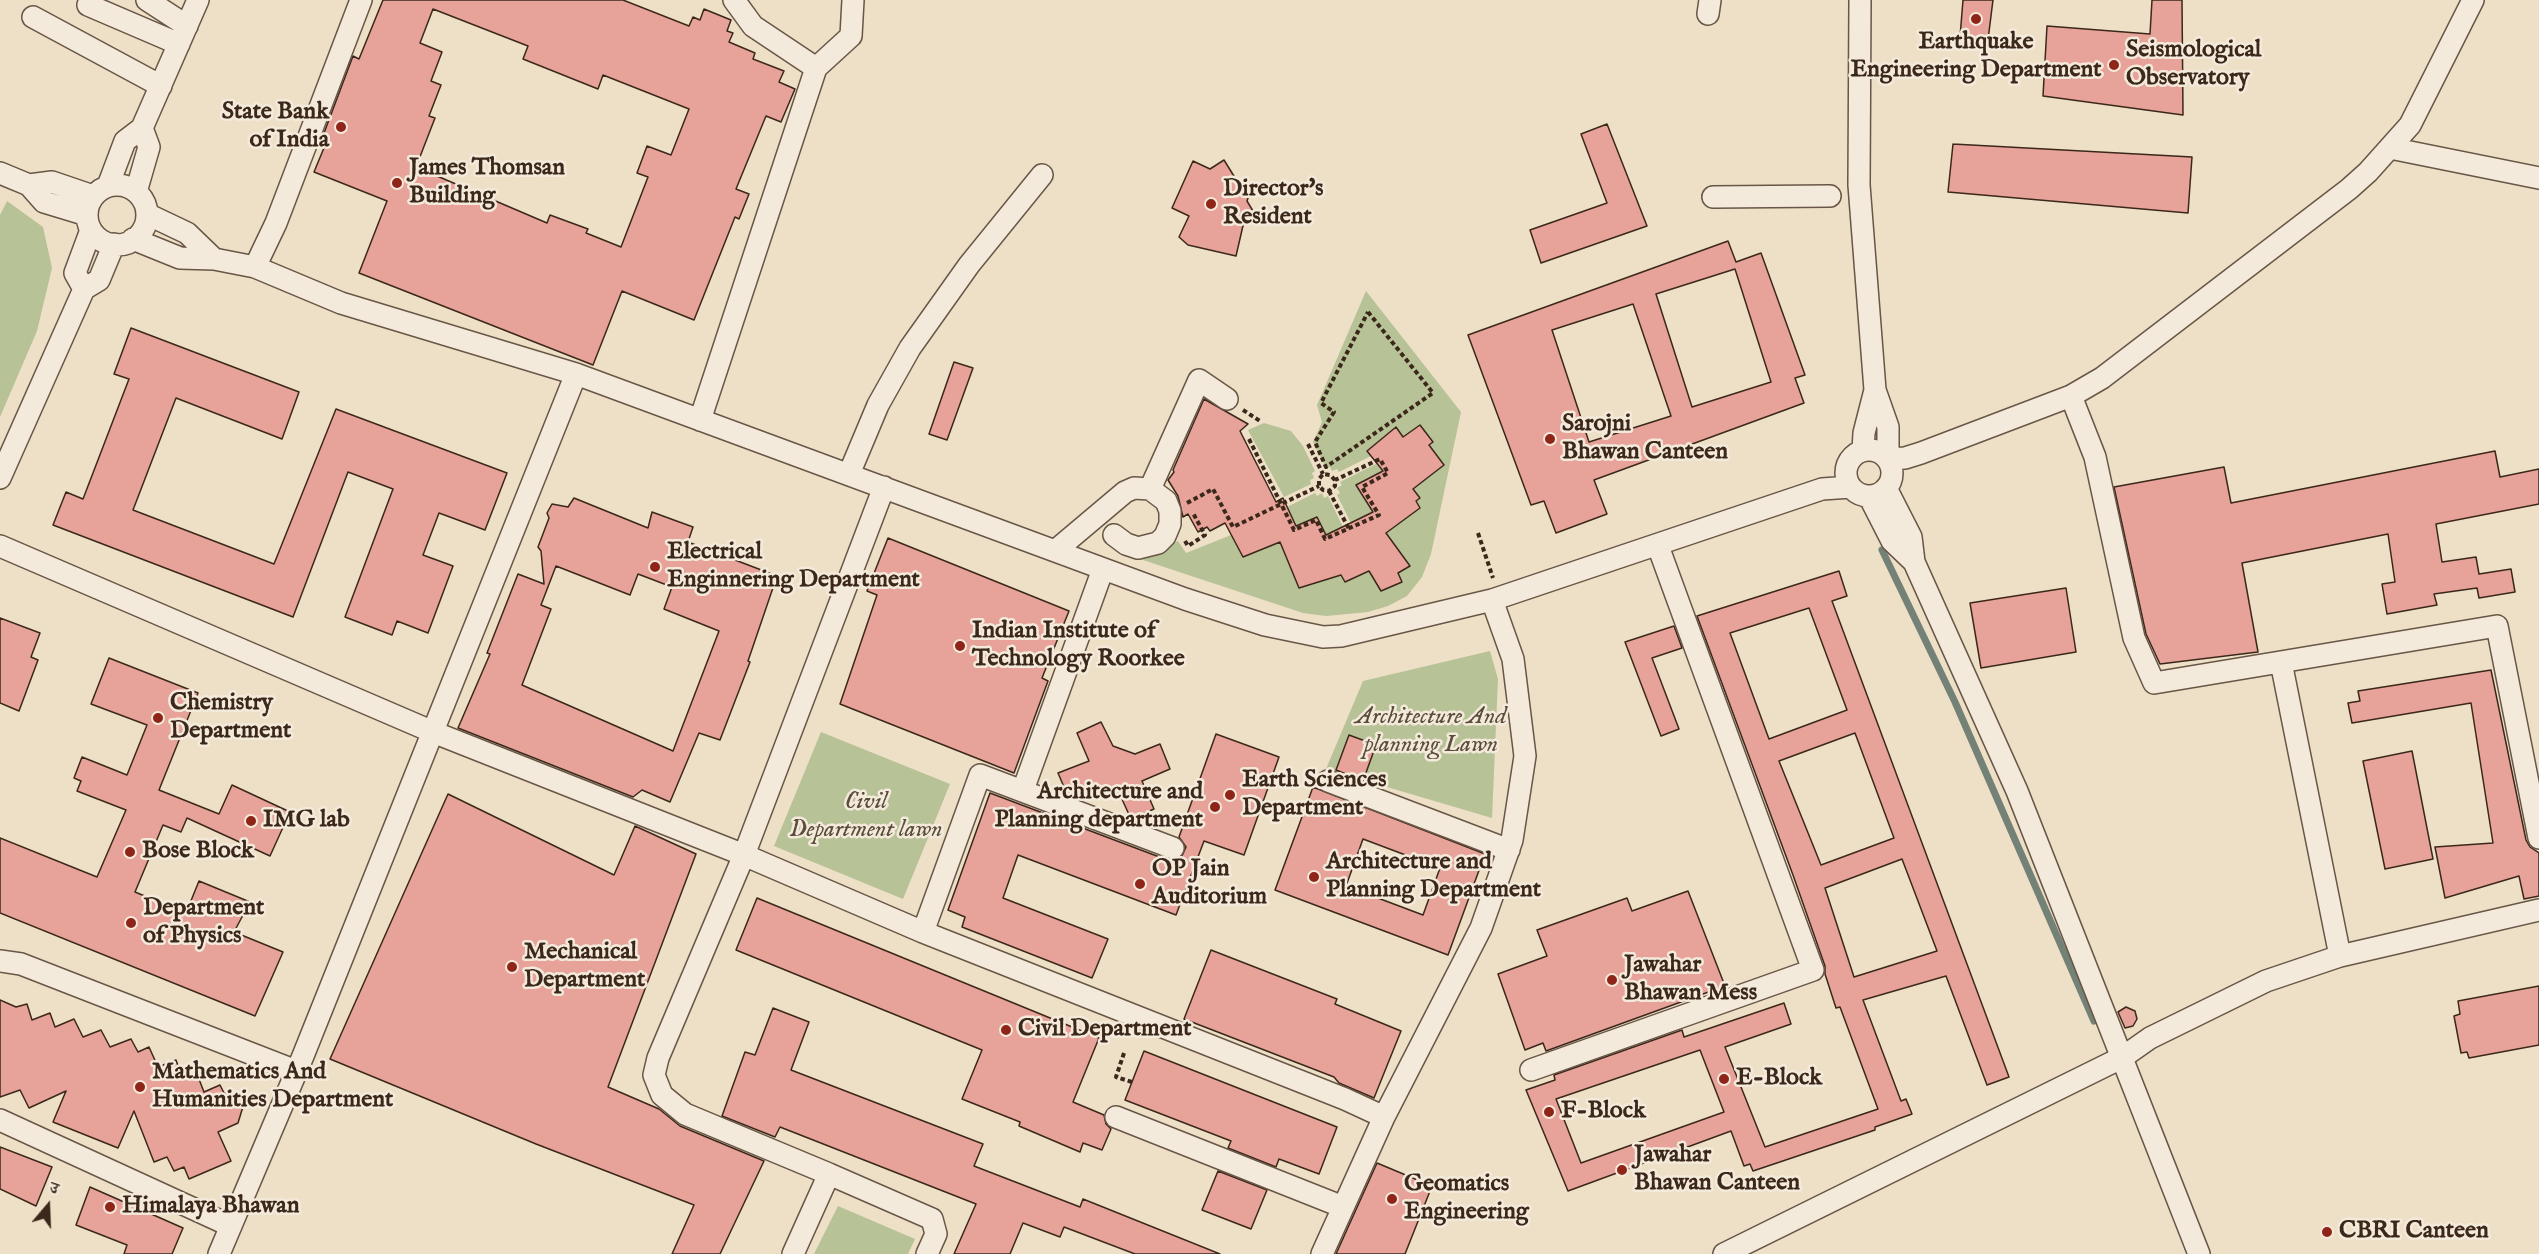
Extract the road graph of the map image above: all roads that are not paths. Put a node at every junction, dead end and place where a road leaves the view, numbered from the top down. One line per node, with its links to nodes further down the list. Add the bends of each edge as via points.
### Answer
1 (198, 0): 10 (street)
2 (361, 0): 25 (street, via 276,223)
3 (734, 0): 11 (street, via 753,26)
4 (853, 0): 11 (street, via 851,36)
5 (2473, 0): 14 (street, via 2421,106)
6 (151, 1): 10 (street)
7 (1858, 2): 28 (street, via 1859,184)
8 (88, 5): 10 (street)
9 (33, 17): 12 (street)
10 (183, 35): 12 (street)
11 (816, 68): 31 (street)
12 (161, 86): 13 (street)
13 (142, 128): 18 (street, via 149,147); 21 (street, via 125,141)
14 (2391, 148): 17 (street); 29 (street, via 2349,189 2102,378)
15 (0, 173): 21 (street, via 29,185 52,182)
16 (1042, 175): 32 (street, via 969,265 910,348 878,405)
17 (2539, 178)
18 (136, 192): 21 (street, via 118,185); 22 (street)
19 (1830, 196): 20 (street)
20 (1713, 197)
21 (95, 207): 23 (street, via 105,242); 26 (street, via 75,273)
22 (147, 214): 23 (street, via 146,224); 24 (street, via 187,233)
23 (124, 242): 24 (street, via 180,258); 26 (street, via 99,280)
24 (214, 259): 25 (street)
25 (255, 267): 27 (street, via 341,303)
26 (84, 290): 33 (street)
27 (576, 374): 31 (street); 43 (street)
28 (1875, 390): 34 (street, via 1888,427); 34 (street, via 1863,451 1851,458)
29 (2071, 396): 34 (street, via 1905,458); 42 (street, via 2095,457 2134,638 2154,683)
30 (1227, 399): 36 (street, via 1199,380)
31 (700, 420): 32 (street)
32 (849, 474): 35 (street)
33 (0, 477)
34 (1872, 480): 38 (street, via 1822,489); 54 (street, via 1911,537 1914,562 2017,791)
35 (884, 487): 39 (street); 49 (street)
36 (1150, 489): 39 (street, via 1125,492); 40 (street, via 1179,507 1165,536 1158,543 1138,548 1120,539)
37 (0, 546): 43 (street)
38 (1658, 546): 41 (street); 55 (street, via 1813,970)
39 (1055, 551): 40 (street)
40 (1108, 570): 41 (street, via 1265,625 1323,637 1341,636); 45 (street)
41 (1492, 589): 48 (street, via 1513,659 1525,756)
42 (2282, 662): 46 (street, via 2497,626); 52 (street)
43 (433, 732): 49 (street); 56 (street)
44 (1328, 781): 48 (street)
45 (1023, 790): 47 (street); 51 (street, via 980,775)
46 (2539, 838)
47 (1173, 848)
48 (1509, 850): 58 (street, via 1481,927)
49 (744, 855): 51 (street); 60 (street, via 658,1058 654,1076 662,1095 685,1114)
50 (2539, 910): 52 (street)
51 (923, 932): 58 (street)
52 (2340, 956): 54 (street, via 2266,981 2150,1038)
53 (0, 961): 56 (street, via 21,964)
54 (2123, 1057): 67 (street); 68 (street)
55 (1531, 1070)
56 (297, 1071): 62 (street)
57 (1116, 1117): 61 (street)
58 (1384, 1117): 61 (street)
59 (0, 1120): 62 (street)
60 (829, 1174): 64 (street); 65 (street, via 932,1219 936,1234)
61 (1343, 1207): 66 (street)
62 (231, 1226): 63 (street)
63 (219, 1254)
64 (794, 1254)
65 (927, 1254)
66 (1322, 1254)
67 (1724, 1254)
68 (2199, 1254)

